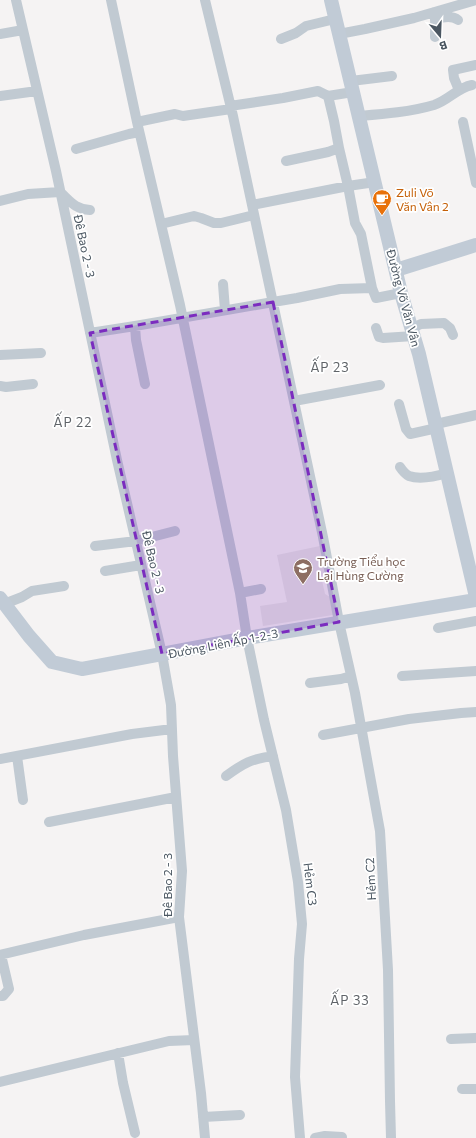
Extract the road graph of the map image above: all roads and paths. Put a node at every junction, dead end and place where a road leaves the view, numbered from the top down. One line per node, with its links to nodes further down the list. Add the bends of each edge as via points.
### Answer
1 (16, 0): 10 (street, Đê Bao 2 - 3)
2 (111, 0): 26 (street, Hẻm C3)
3 (205, 0): 23 (street, Hẻm C2)
4 (330, 0): 8 (street, Đường Võ Văn Vân)
5 (476, 0): 6 (street)
6 (458, 3): 7 (street)
7 (435, 15): 9 (street); 12 (street); 13 (street)
8 (335, 19): 12 (street, Đường Võ Văn Vân); 14 (street, via 306,26)
9 (458, 20)
10 (23, 30): 11 (street); 19 (street, Đê Bao 2 - 3)
11 (0, 34)
12 (339, 34): 18 (street, Đường Võ Văn Vân)
13 (435, 37)
14 (281, 39)
15 (476, 65): 20 (street, via 453,70)
16 (392, 76): 18 (street)
17 (472, 85): 20 (street)
18 (352, 86): 22 (street); 24 (street, Đường Võ Văn Vân)
19 (37, 90): 21 (street); 33 (street, Đê Bao 2 - 3)
20 (459, 90): 24 (street, via 435,105)
21 (0, 96)
22 (328, 96): 23 (street, via 318,90); 27 (street)
23 (231, 108): 26 (street, via 183,116 175,114 158,117); 35 (street, Hẻm C2)
24 (359, 116): 30 (street, Đường Võ Văn Vân)
25 (463, 122): 31 (street)
26 (138, 127): 28 (street, via 122,136); 38 (street, Hẻm C3)
27 (339, 148): 29 (street); 32 (street)
28 (76, 149)
29 (286, 161)
30 (375, 182): 32 (street); 40 (street, Đường Võ Văn Vân)
31 (476, 183)
32 (348, 186): 35 (street); 42 (street)
33 (60, 192): 34 (street, via 28,194); 36 (street, via 75,206); 49 (street, Đê Bao 2 - 3)
34 (0, 201)
35 (252, 205): 37 (street, Hẻm C2)
36 (90, 210)
37 (254, 215): 38 (street, via 221,223 194,216); 44 (street, Hẻm C2)
38 (161, 224): 46 (street, Hẻm C3)
39 (476, 244): 40 (street)
40 (396, 270): 43 (street, Đường Võ Văn Vân)
41 (223, 284): 45 (street)
42 (372, 288): 43 (street, via 376,298); 44 (street, via 340,289)
43 (402, 293): 50 (street, Đường Võ Văn Vân)
44 (273, 302): 45 (street); 58 (street, Hẻm C2)
45 (225, 310): 46 (street)
46 (182, 317): 47 (street); 72 (street, Hẻm C3)
47 (135, 326): 49 (street); 55 (street)
48 (376, 328): 50 (street, via 379,337 383,338)
49 (90, 332): 65 (street, Đê Bao 2 - 3)
50 (413, 332): 51 (street, via 421,324 444,323); 61 (street, Đường Võ Văn Vân)
51 (453, 335)
52 (41, 353): 53 (street)
53 (0, 355)
54 (33, 384): 57 (street)
55 (145, 384)
56 (380, 385): 58 (street)
57 (0, 386)
58 (294, 401): 76 (street, Hẻm C2)
59 (399, 404): 61 (street, via 406,429 410,434)
60 (476, 415): 61 (street)
61 (436, 426): 63 (street, Đường Võ Văn Vân)
62 (400, 467): 63 (street, via 410,476 429,478)
63 (447, 473): 69 (street, Đường Võ Văn Vân)
64 (175, 531): 65 (street)
65 (136, 541): 66 (street); 67 (street, Đê Bao 2 - 3)
66 (95, 546)
67 (141, 566): 68 (street); 79 (street, Đê Bao 2 - 3)
68 (105, 571)
69 (474, 578): 73 (street, Đường Võ Văn Vân)
70 (64, 586): 74 (street, via 32,591 22,598)
71 (261, 589): 72 (street)
72 (240, 593): 78 (street, Hẻm C3)
73 (476, 598): 76 (street, Đường Liên Ấp 1-2-3)
74 (2, 601): 79 (street, Đường Liên Ấp 1-2-3, via 53,663 82,669)
75 (476, 621): 77 (street)
76 (339, 622): 78 (street, Đường Liên Ấp 1-2-3); 81 (street, Hẻm C2)
77 (438, 628)
78 (247, 638): 79 (street, Đường Liên Ấp 1-2-3); 89 (street, Hẻm C3)
79 (162, 654): 85 (street, Đê Bao 2 - 3, via 171,705)
80 (476, 671): 82 (street)
81 (351, 676): 83 (street); 86 (street, Hẻm C2)
82 (402, 676)
83 (310, 683)
84 (476, 712): 86 (street, via 409,719)
85 (172, 728): 88 (street); 92 (street, Đê Bao 2 - 3)
86 (361, 729): 87 (street); 112 (street, Hẻm C2, via 380,831 388,970)
87 (323, 735)
88 (16, 756): 90 (street); 93 (street)
89 (273, 756): 91 (street, via 246,762); 110 (street, Hẻm C3, via 286,810 302,924 295,1077)
90 (0, 758)
91 (226, 776)
92 (176, 797): 94 (street); 95 (street, Đê Bao 2 - 3, via 182,871)
93 (23, 800)
94 (49, 822)
95 (179, 917): 96 (street, via 84,935); 100 (street, Đê Bao 2 - 3)
96 (0, 955): 97 (street, via 10,989)
97 (0, 996)
98 (476, 1038): 99 (street)
99 (451, 1039)
100 (194, 1040): 101 (street, via 169,1041); 106 (street, Đê Bao 2 - 3)
101 (118, 1053): 102 (street); 107 (street)
102 (0, 1082)
103 (462, 1089): 104 (street)
104 (476, 1089)
105 (240, 1115): 106 (street)
106 (203, 1116): 109 (street, Đê Bao 2 - 3)
107 (135, 1133)
108 (342, 1137): 111 (street)
109 (205, 1138)
110 (300, 1138)
111 (315, 1138)
112 (391, 1138)

